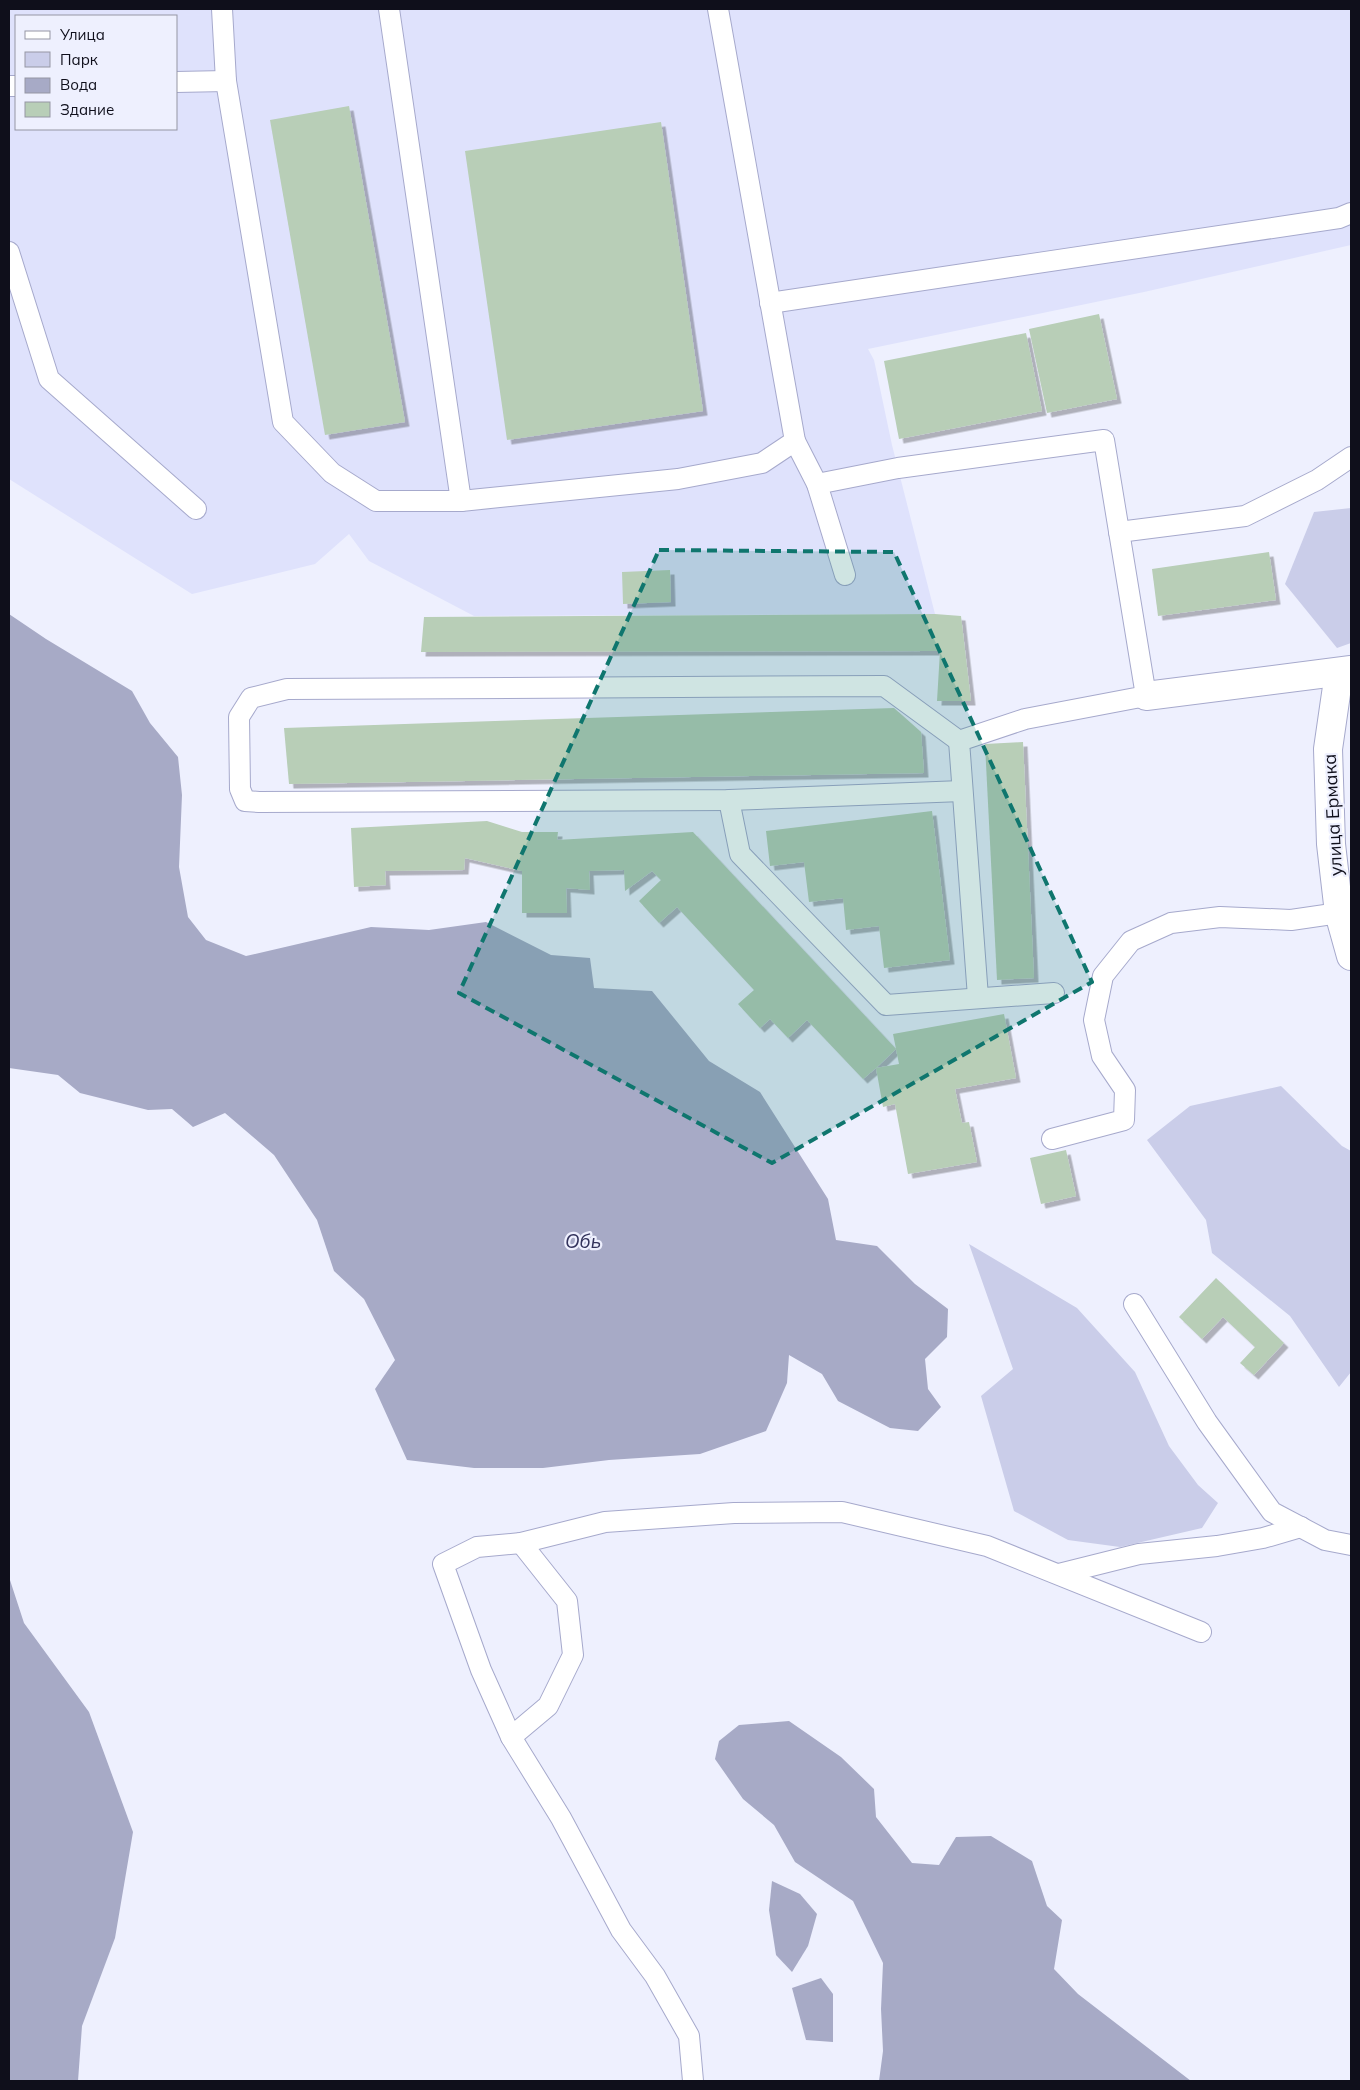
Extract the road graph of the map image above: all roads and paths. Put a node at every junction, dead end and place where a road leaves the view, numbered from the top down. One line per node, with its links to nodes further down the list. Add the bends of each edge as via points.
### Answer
1 (222, 9): 4 (lane)
2 (389, 9): 12 (lane)
3 (718, 9): 8 (lane)
4 (226, 81): 5 (lane); 12 (lane, via 283,422 332,474 376,501)
5 (178, 82)
6 (1351, 213): 8 (lane, via 1339,218)
7 (9, 252): 13 (lane, via 49,378)
8 (770, 302): 9 (lane)
9 (795, 441): 11 (lane); 12 (lane, via 762,463 678,479)
10 (1351, 457): 14 (lane, via 1317,480 1245,516)
11 (817, 484): 14 (lane, via 898,468 1104,440); 15 (lane)
12 (461, 501)
13 (196, 510)
14 (1119, 532): 17 (lane)
15 (845, 575)
16 (1345, 671): 17 (street, улица Ермака); 21 (street, улица Ермака, via 1328,748)
17 (1146, 696): 18 (lane, via 1024,719)
18 (959, 741): 19 (lane); 20 (lane, via 884,686 287,689 251,698 239,717 240,789 245,800)
19 (962, 791): 20 (lane); 24 (lane)
20 (729, 800): 24 (lane, via 740,854 886,1005)
21 (1339, 913): 22 (street, улица Ермака); 25 (lane, via 1290,920 1220,917 1171,923 1131,941 1103,976 1094,1020 1102,1056 1126,1090 1124,1120)
22 (1351, 956)
23 (1054, 993): 24 (lane)
24 (978, 997)
25 (1052, 1139)
26 (1134, 1304): 27 (lane, via 1207,1422 1272,1512)
27 (1301, 1527): 29 (lane, via 1325,1540); 30 (lane, via 1217,1546 1138,1554)
28 (521, 1543): 30 (lane, via 605,1522 734,1513 842,1512 987,1546); 32 (lane, via 568,1601 573,1655 548,1706); 32 (lane, via 477,1547 443,1564 481,1670)
29 (1351, 1545)
30 (1059, 1574): 31 (lane)
31 (1202, 1632)
32 (511, 1737): 33 (lane, via 561,1818 622,1930 655,1976 689,2036)
33 (693, 2081)

